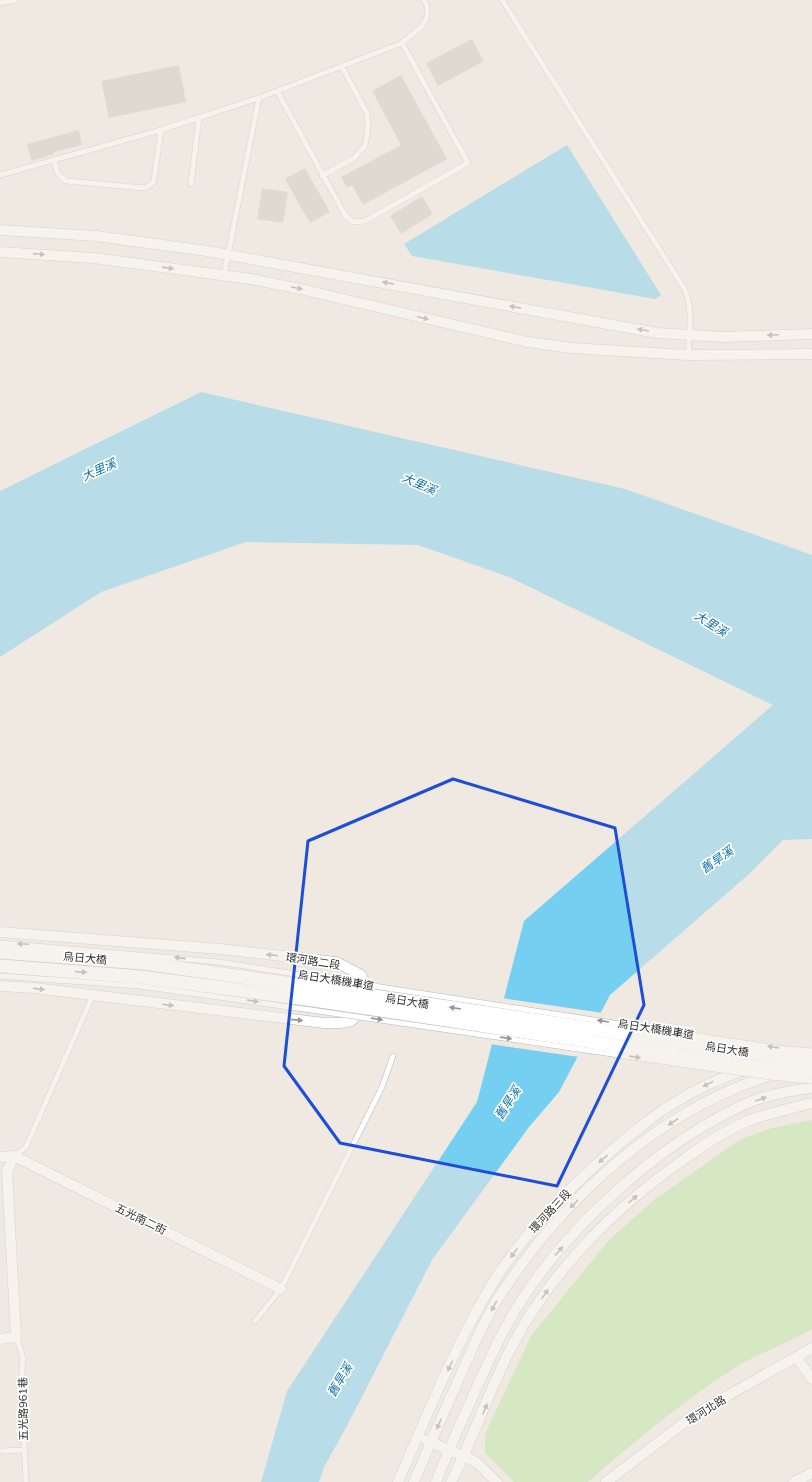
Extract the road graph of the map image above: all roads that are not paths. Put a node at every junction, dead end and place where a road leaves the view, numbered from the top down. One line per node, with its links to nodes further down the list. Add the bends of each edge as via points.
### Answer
1 (15, 0): 4 (lane)
2 (424, 0): 5 (lane, via 427,6 422,26)
3 (502, 0): 20 (lane, via 684,288 690,300)
4 (0, 3)
5 (402, 43): 6 (lane); 13 (lane, via 468,164 358,223 345,215)
6 (342, 67): 7 (lane); 13 (lane, via 367,113 365,146 354,158)
7 (277, 91): 8 (lane); 13 (lane)
8 (259, 98): 9 (lane); 17 (lane)
9 (199, 118): 10 (lane); 14 (lane)
10 (161, 130): 11 (lane); 11 (lane, via 153,183 145,188 66,182 58,174)
11 (54, 161): 12 (lane)
12 (0, 175)
13 (322, 176)
14 (191, 184)
15 (0, 230): 17 (street, via 96,236)
16 (0, 252): 18 (street, one-way to 18, via 94,258)
17 (228, 254): 18 (lane); 20 (street, one-way to 17, via 657,333 592,322)
18 (224, 276): 22 (street, one-way to 22, via 300,288 528,342 571,348)
19 (812, 334): 20 (street, one-way to 20, via 723,337)
20 (689, 335): 22 (lane)
21 (812, 354): 22 (street)
22 (688, 355)
23 (0, 932): 31 (street, 環河路二段, one-way to 23, via 324,1023 351,1020 362,1012 368,999 361,975 336,962 205,948)
24 (0, 943): 27 (lane, 烏日大橋機車道, one-way to 24)
25 (0, 952): 27 (street, 烏日大橋)
26 (0, 966): 30 (street, 烏日大橋, one-way to 30, via 133,976)
27 (218, 967): 32 (lane, 烏日大橋機車道, one-way to 27, bridge, via 776,1048); 34 (street, 烏日大橋, one-way to 27, bridge, via 774,1056)
28 (0, 976): 30 (lane)
29 (0, 986): 31 (street, 環河路二段, one-way to 31)
30 (215, 990): 36 (street, 烏日大橋, bridge, via 772,1069); 37 (lane, one-way to 37, bridge, via 770,1077)
31 (93, 995): 40 (lane, via 26,1147)
32 (812, 1051): 49 (street, 環河路三段, one-way to 49, via 767,1062 720,1078 680,1099 634,1132 551,1208 516,1250 486,1294 464,1334)
33 (393, 1056): 42 (lane, via 382,1087)
34 (812, 1059)
35 (812, 1064): 50 (street, 環河路三段, one-way to 50, via 728,1091 688,1112 642,1143 598,1180 561,1217 528,1256 496,1301)
36 (812, 1072)
37 (812, 1081)
38 (812, 1088): 52 (street, one-way to 38, via 496,1344 516,1309 543,1270 612,1196 656,1158 737,1107 784,1091)
39 (812, 1103): 54 (street, one-way to 39, via 510,1350 532,1312 597,1233 623,1207 668,1170 707,1143 747,1122)
40 (14, 1156): 41 (street); 42 (street, 五光南二街); 44 (street, via 7,1172)
41 (0, 1157)
42 (281, 1289): 43 (lane)
43 (255, 1322)
44 (16, 1337): 45 (street); 51 (lane, 五光路961巷, via 23,1357)
45 (0, 1339)
46 (812, 1348): 47 (street, 環河北路)
47 (796, 1357): 48 (street); 62 (street, 環河北路, via 697,1414)
48 (812, 1379)
49 (418, 1437): 50 (street); 57 (street, 環河路三段)
50 (431, 1442): 52 (street); 58 (street, 環河路三段)
51 (24, 1450): 53 (lane); 56 (lane, 五光路961巷)
52 (449, 1450): 54 (street); 59 (street)
53 (0, 1451)
54 (464, 1456): 60 (street); 61 (street, via 476,1462)
55 (812, 1474): 63 (street)
56 (26, 1482)
57 (398, 1482)
58 (414, 1482)
59 (436, 1482)
60 (451, 1482)
61 (497, 1482)
62 (606, 1482)
63 (794, 1482)

